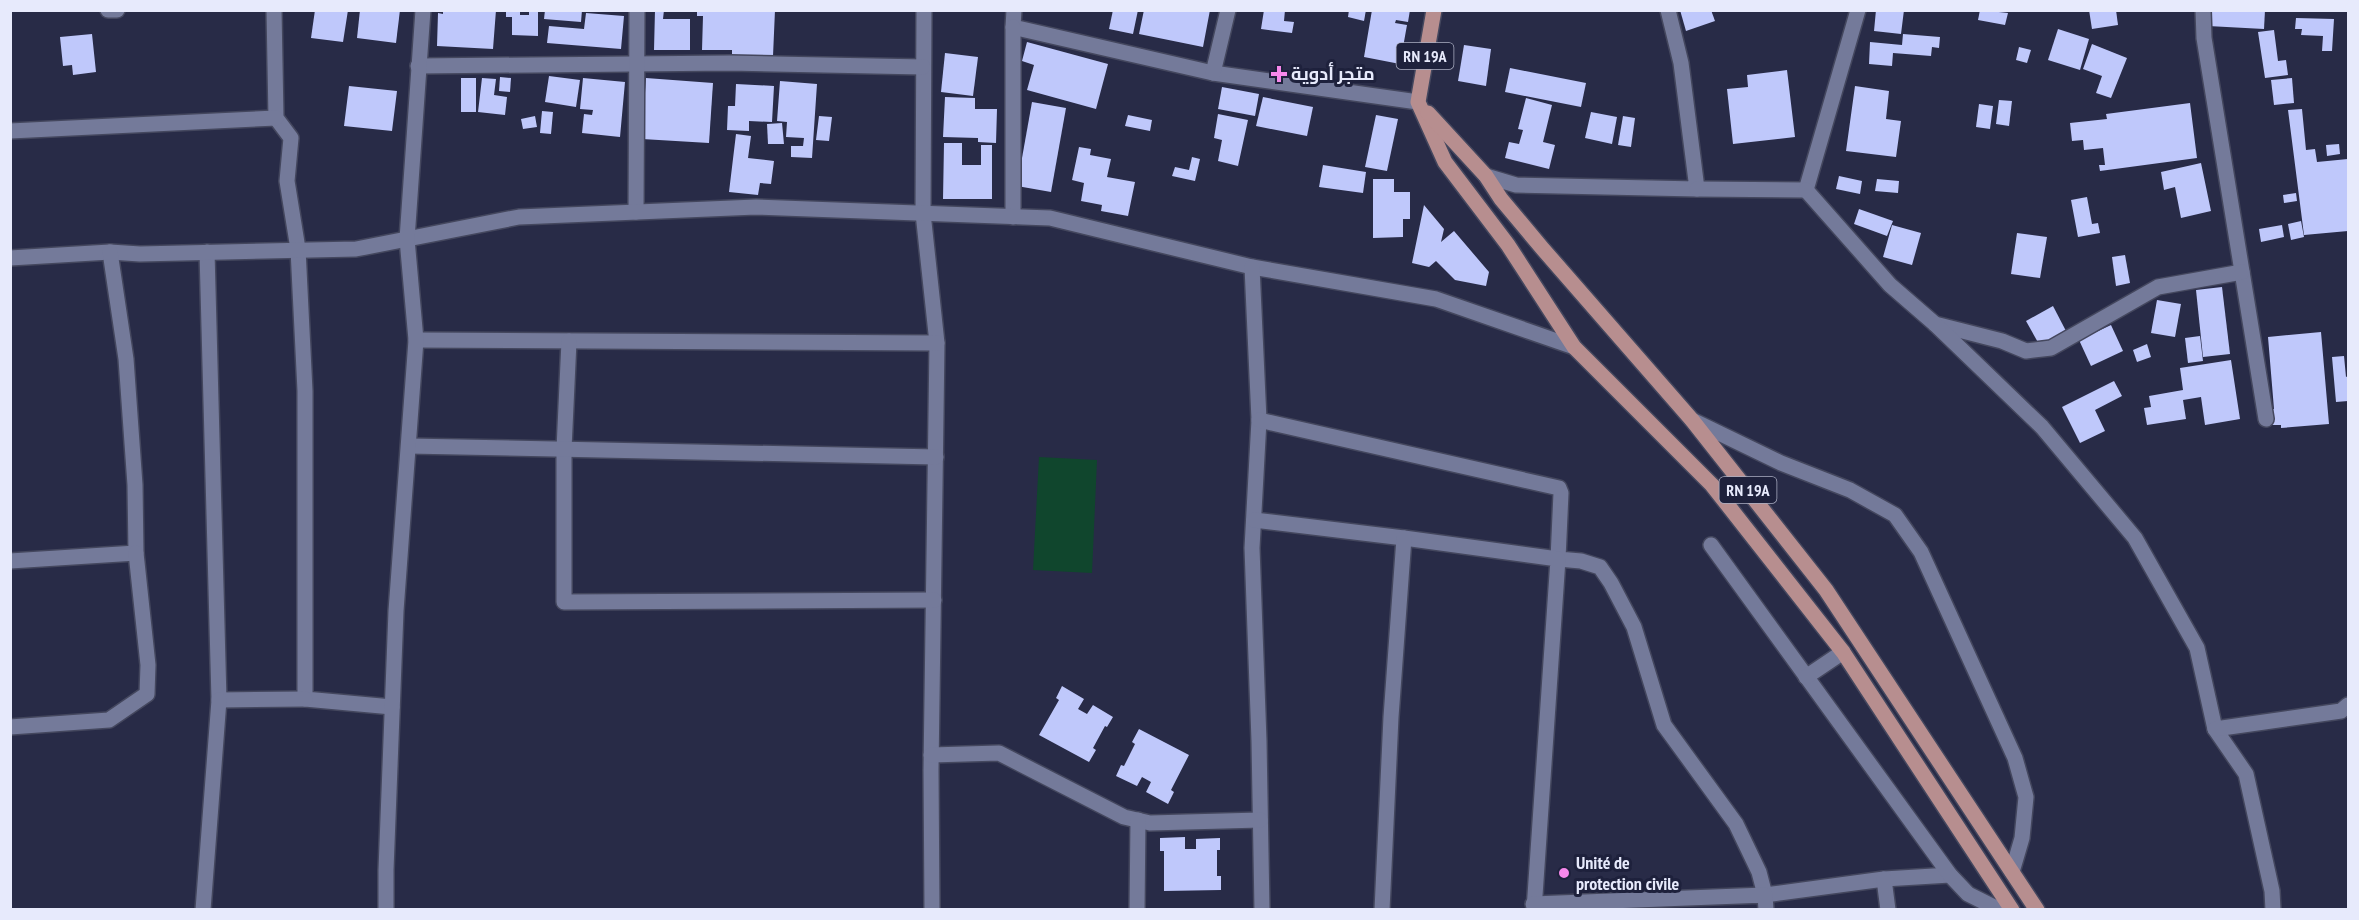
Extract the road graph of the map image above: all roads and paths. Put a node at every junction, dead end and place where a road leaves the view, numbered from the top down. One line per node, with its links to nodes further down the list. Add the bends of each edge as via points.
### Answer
1 (108, 10): 2 (street)
2 (117, 10)
3 (274, 10): 19 (street)
4 (423, 10): 15 (street)
5 (637, 10): 14 (street)
6 (924, 10): 16 (street)
7 (1014, 10): 13 (street)
8 (1228, 10): 17 (street)
9 (1434, 10): 18 (main road, RN 19A)
10 (1668, 10): 22 (street, via 1681,63)
11 (1858, 10): 23 (street)
12 (2203, 10): 33 (street, via 2204,38)
13 (1013, 27): 17 (street); 26 (street)
14 (637, 64): 15 (street); 16 (street); 24 (street)
15 (418, 66): 27 (street)
16 (923, 67): 25 (street)
17 (1213, 73): 18 (street)
18 (1418, 102): 21 (main road, RN 19A); 38 (main road, RN 19A, via 1445,162 1508,245)
19 (276, 118): 20 (street); 28 (street, via 291,138 287,181)
20 (10, 131)
21 (1486, 176): 22 (street, via 1516,185); 41 (main road, RN 19A, via 1542,249)
22 (1697, 189): 23 (street)
23 (1806, 190): 34 (street, via 1890,285)
24 (636, 212): 25 (street, via 756,207); 27 (street, via 519,217)
25 (923, 213): 26 (street); 37 (street)
26 (1013, 217): 32 (street, via 1050,218)
27 (407, 239): 28 (street, via 356,249); 35 (street)
28 (298, 249): 30 (street); 54 (street, via 305,391)
29 (110, 252): 30 (street); 31 (street); 48 (street, via 126,359)
30 (207, 252): 55 (street)
31 (10, 258)
32 (1252, 267): 38 (street, via 1436,299); 40 (street)
33 (2242, 272): 34 (street, via 2158,287 2051,348 2026,351); 39 (street)
34 (1935, 324): 59 (street, via 2042,427 2135,538 2197,648)
35 (416, 340): 36 (street); 42 (street)
36 (569, 341): 37 (street); 43 (street)
37 (937, 344): 44 (street)
38 (1574, 347): 52 (main road, RN 19A, via 1712,485)
39 (2266, 419)
40 (1259, 420): 45 (street); 49 (street, via 1559,488)
41 (1692, 420): 63 (main road, RN 19A, via 1826,590); 63 (street, via 1781,463 1850,490 1894,515 1921,552 2015,758 2026,796 2022,838)
42 (409, 446): 43 (street); 57 (street)
43 (564, 449): 44 (street); 51 (street, via 564,602)
44 (936, 457): 51 (street)
45 (1254, 520): 46 (street); 62 (street)
46 (1404, 538): 49 (street); 73 (street)
47 (1711, 545): 53 (street)
48 (136, 553): 50 (street); 58 (street, via 148,665 147,694 109,720)
49 (1558, 559): 66 (street, via 1599,567 1611,583 1634,627 1664,725 1736,824 1759,872); 67 (street)
50 (10, 561)
51 (934, 600): 60 (street)
52 (1843, 652): 53 (street); 76 (main road, RN 19A)
53 (1806, 677): 64 (street)
54 (305, 699): 55 (street); 57 (street)
55 (219, 700): 68 (street)
56 (2349, 705): 59 (street, via 2341,711)
57 (392, 706): 69 (street)
58 (10, 727)
59 (2214, 729): 78 (street, via 2246,774)
60 (931, 755): 61 (street, via 999,753 1124,817); 70 (street)
61 (1138, 820): 62 (street); 71 (street)
62 (1260, 820): 72 (street)
63 (2012, 872): 77 (main road, RN 19A)
64 (1950, 875): 65 (street); 75 (street, via 1968,894)
65 (1884, 879): 66 (street); 74 (street)
66 (1765, 902): 67 (street)
67 (1533, 907)
68 (203, 909)
69 (386, 909)
70 (932, 909)
71 (1137, 909)
72 (1262, 909)
73 (1382, 909)
74 (1888, 909)
75 (2000, 909)
76 (2012, 909)
77 (2037, 909)
78 (2273, 909)

